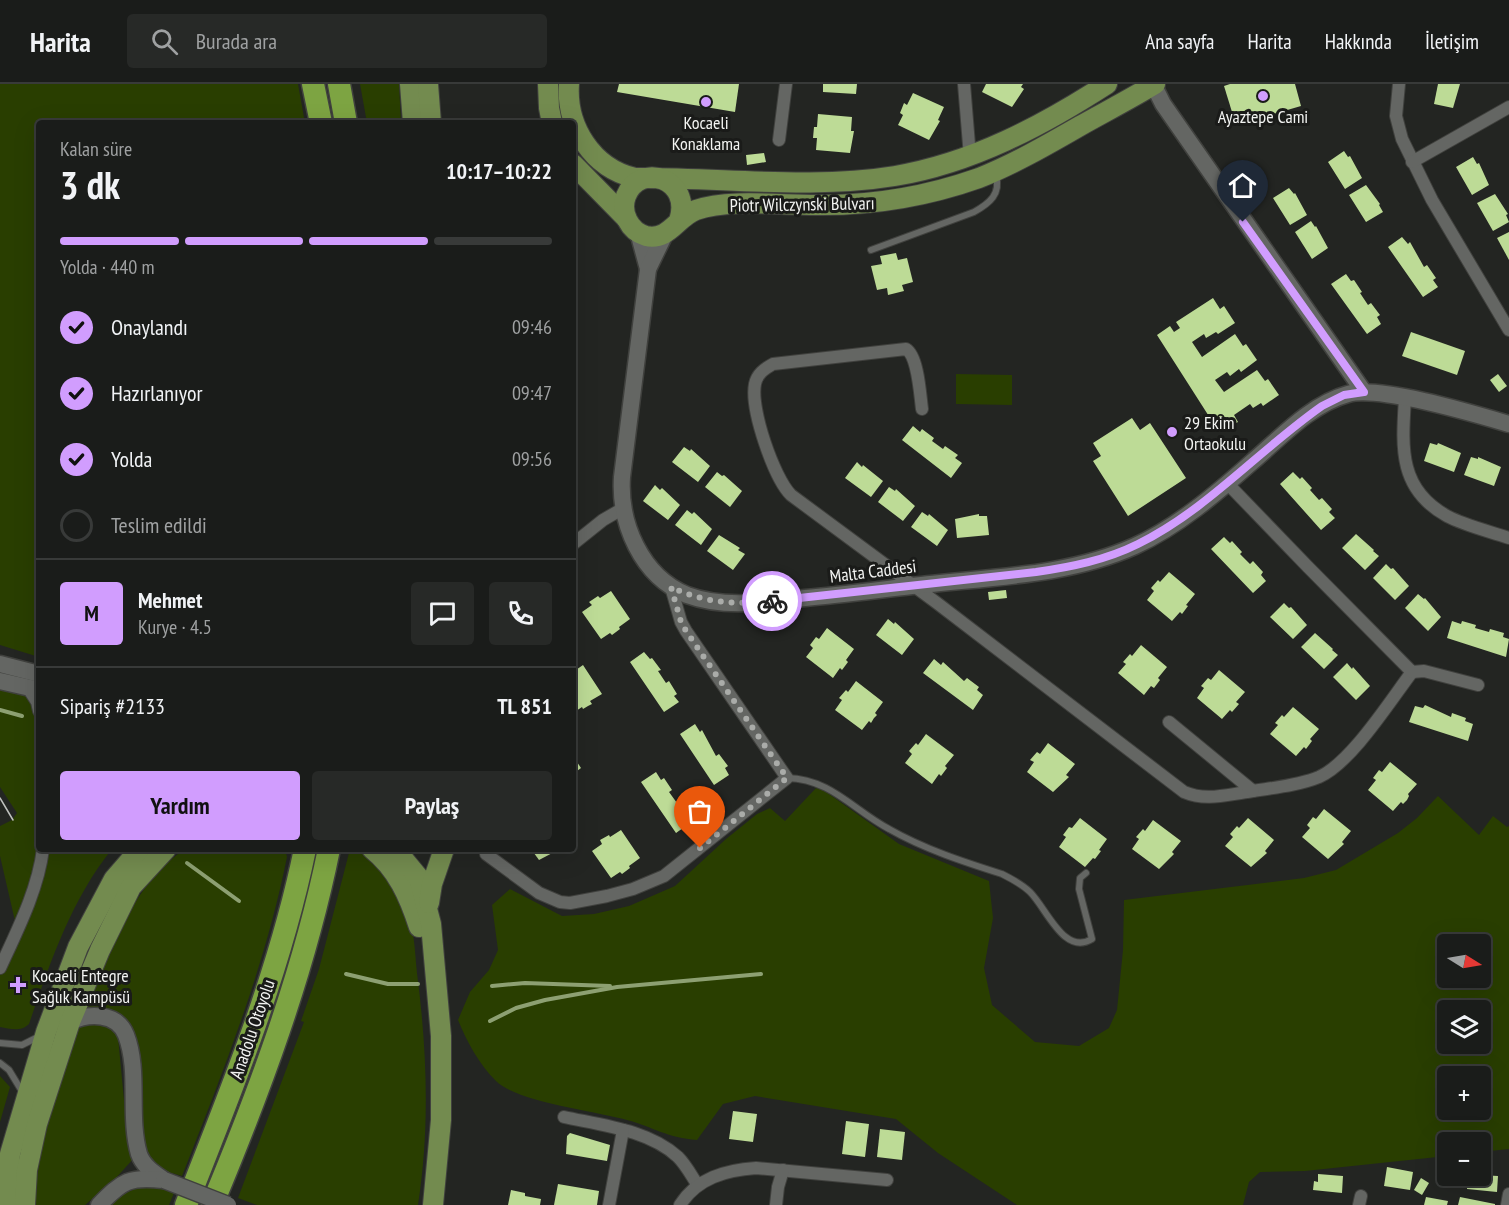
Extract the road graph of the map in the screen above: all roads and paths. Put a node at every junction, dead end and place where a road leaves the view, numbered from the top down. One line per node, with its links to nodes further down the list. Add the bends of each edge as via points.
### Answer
1 (314, 84): 13 (highway)
2 (339, 84): 14 (highway)
3 (410, 84): 15 (main road)
4 (428, 84): 16 (main road)
5 (548, 84): 17 (main road)
6 (569, 84): 18 (main road, Piotr Wilczynski Bulvarı)
7 (786, 84): 20 (street)
8 (964, 84): 21 (street)
9 (1154, 84): 24 (main road, Piotr Wilczynski Bulvarı); 31 (main road, via 1163,104)
10 (1399, 84): 22 (street, via 1396,116)
11 (1099, 87): 21 (main road, Piotr Wilczynski Bulvarı, via 1046,121)
12 (1509, 107): 22 (street)
13 (320, 120)
14 (345, 120)
15 (412, 120)
16 (431, 120)
17 (551, 120)
18 (574, 120)
19 (576, 126): 25 (main road, Piotr Wilczynski Bulvarı, via 589,149 613,170 635,178)
20 (779, 140)
21 (970, 157): 25 (main road, Piotr Wilczynski Bulvarı, via 910,173 847,180)
22 (1412, 162): 30 (street)
23 (576, 167): 26 (main road)
24 (994, 171): 27 (main road, Piotr Wilczynski Bulvarı, via 888,201 725,205 698,210); 28 (lane, via 997,190 990,204)
25 (654, 178): 26 (main road, Piotr Wilczynski Bulvarı, via 636,183 629,190 624,208); 27 (main road, Piotr Wilczynski Bulvarı, via 664,180 679,193 682,212)
26 (632, 225): 27 (main road, Piotr Wilczynski Bulvarı, via 646,236); 29 (main road, Malta Caddesi)
27 (672, 228): 29 (main road, Malta Caddesi)
28 (871, 249)
29 (648, 269): 36 (main road, Malta Caddesi, via 622,477)
30 (1509, 330)
31 (1364, 392): 32 (main road); 35 (main road, Malta Caddesi, via 1344,395 1322,406)
32 (1405, 398): 34 (main road); 37 (street, via 1404,456 1413,486 1447,516)
33 (922, 409): 39 (street, via 914,359 906,349 773,364 760,373 755,385 755,410 785,489)
34 (1509, 424)
35 (1227, 483): 39 (main road, Malta Caddesi, via 1155,535 1103,558 1070,567); 42 (street)
36 (622, 509): 38 (street); 40 (main road, Malta Caddesi, via 641,555)
37 (1509, 537)
38 (576, 542)
39 (913, 586): 40 (main road, Malta Caddesi, via 744,603 713,602); 49 (street, via 1184,792 1208,798)
40 (671, 587): 48 (street, via 686,631)
41 (0, 664): 43 (main road)
42 (1412, 672): 45 (street, via 1424,671); 49 (street, via 1348,754 1329,771 1306,781)
43 (36, 673)
44 (0, 681): 46 (main road)
45 (1478, 685)
46 (33, 689)
47 (1169, 722): 49 (street)
48 (787, 778): 56 (street, via 664,876 633,890 570,903 549,898); 59 (lane, via 826,786 898,834 1015,880 1062,933 1078,944 1092,939 1079,890 1080,878)
49 (1253, 791)
50 (43, 852): 61 (street, via 22,921)
51 (137, 852): 64 (main road, via 114,879 78,947)
52 (163, 852): 63 (main road, via 131,887)
53 (375, 852): 62 (main road, via 399,877 412,904)
54 (397, 852): 60 (main road, via 419,878)
55 (443, 852): 60 (main road)
56 (486, 852)
57 (303, 854): 78 (highway, Anadolu Otoyolu, via 272,974)
58 (327, 857): 79 (highway, Anadolu Otoyolu, via 295,984)
59 (1086, 873)
60 (428, 912): 62 (main road)
61 (0, 968)
62 (436, 981): 81 (main road, via 441,1036 441,1120)
63 (70, 1022): 71 (main road, via 79,1017 98,1016 118,1023 123,1029 131,1059 134,1125 140,1156 146,1167); 76 (main road, via 37,1124 27,1170)
64 (46, 1032): 65 (lane, via 22,1046); 67 (main road)
65 (0, 1043)
66 (0, 1063): 67 (lane, via 9,1070)
67 (25, 1097): 75 (main road, via 10,1154)
68 (564, 1117): 69 (street)
69 (623, 1130): 73 (street, via 671,1151); 82 (street)
70 (783, 1170): 72 (street); 73 (street, via 741,1169); 84 (street)
71 (164, 1180): 77 (main road, via 130,1180); 80 (main road, bridge)
72 (886, 1180)
73 (697, 1184): 83 (street)
74 (1509, 1194): 85 (street)
75 (6, 1205)
76 (25, 1205)
77 (99, 1205)
78 (186, 1205)
79 (213, 1205)
80 (228, 1205)
81 (433, 1205)
82 (609, 1205)
83 (680, 1205)
84 (776, 1205)
85 (1507, 1205)

